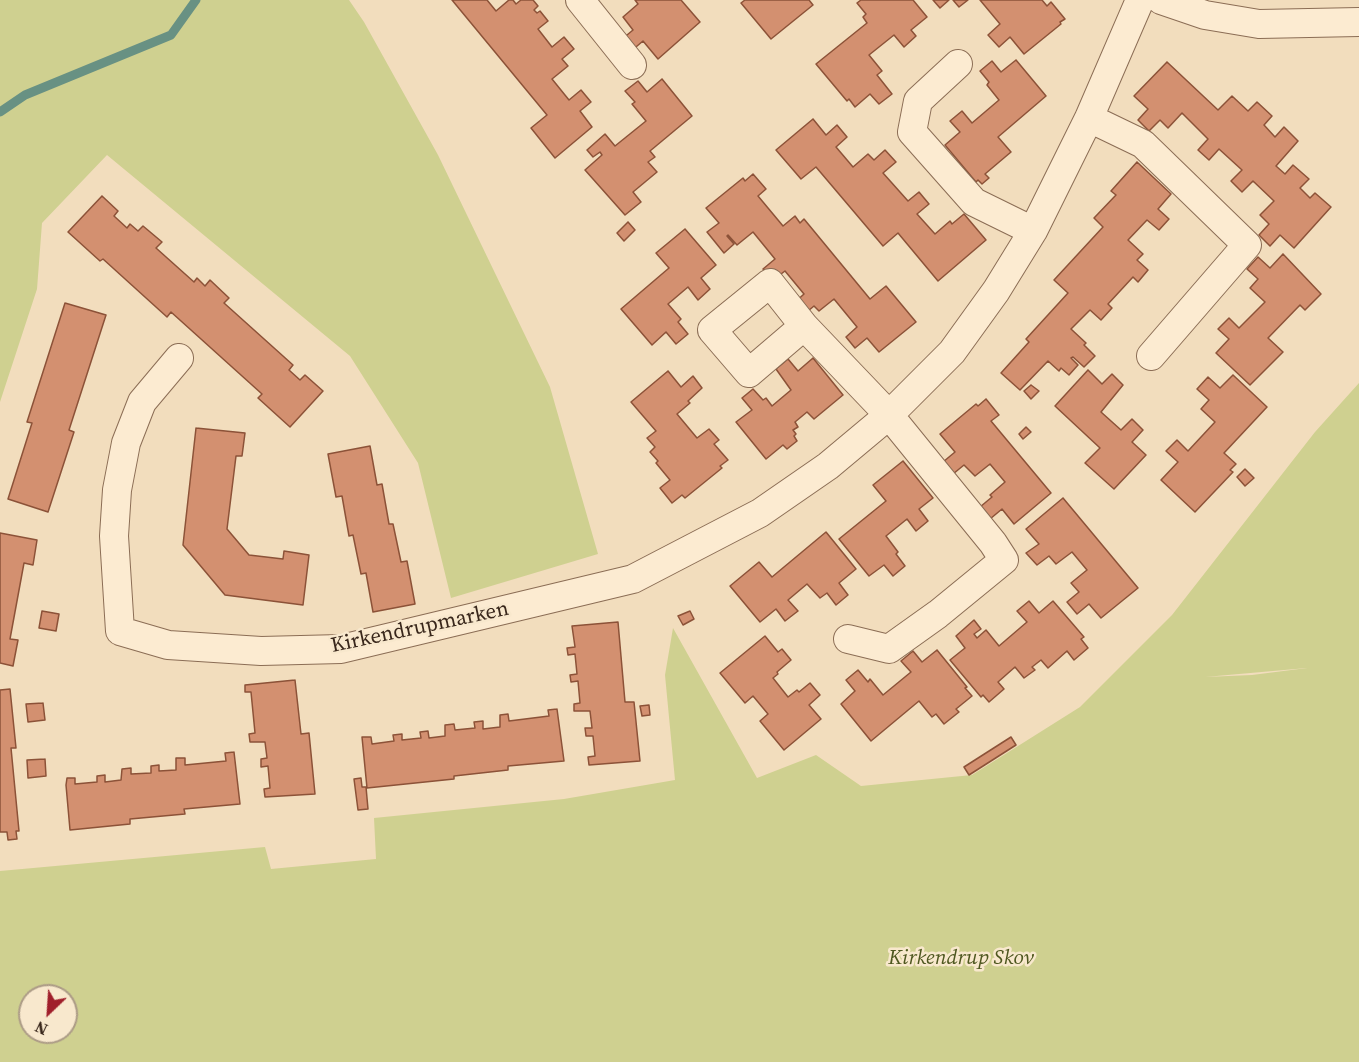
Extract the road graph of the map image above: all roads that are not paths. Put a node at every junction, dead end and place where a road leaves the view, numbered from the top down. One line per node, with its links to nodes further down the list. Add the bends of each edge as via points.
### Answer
1 (580, 0): 6 (street)
2 (1140, 0): 7 (street, Kirkendrupmarken)
3 (1161, 0): 4 (street, via 1205,15 1259,24)
4 (1359, 22)
5 (958, 64): 8 (street, via 918,101 912,132 974,202)
6 (632, 66)
7 (1089, 118): 8 (street, Kirkendrupmarken); 10 (street, via 1143,144 1247,245)
8 (1033, 231): 12 (street, Kirkendrupmarken, via 952,352)
9 (804, 326): 12 (street)
10 (1151, 356)
11 (179, 358): 12 (street, Kirkendrupmarken, via 142,402 126,443 114,536 120,631 168,645 261,651 341,649 633,579 760,513 828,466)
12 (889, 416): 13 (street, via 1004,560 889,649)
13 (848, 639)

